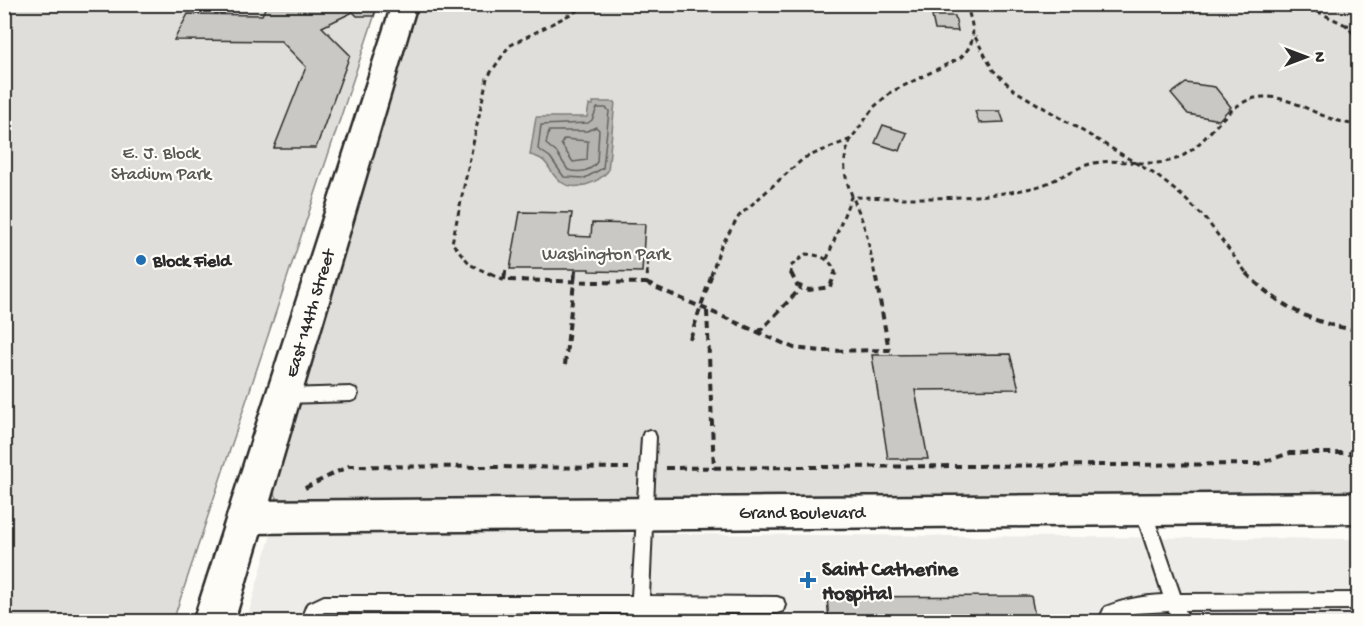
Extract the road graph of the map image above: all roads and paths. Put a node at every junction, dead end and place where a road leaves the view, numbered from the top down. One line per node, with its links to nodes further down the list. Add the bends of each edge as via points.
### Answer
1 (405, 4): 28 (street, East 144th Street)
2 (590, 4): 17 (path, via 509,46 487,78 452,243 471,265)
3 (966, 4): 7 (path)
4 (1300, 4): 5 (path)
5 (1346, 25): 6 (path); 8 (path)
6 (1359, 26)
7 (975, 37): 10 (path, via 969,51 960,58 902,85 882,99); 11 (path, via 993,70 1014,90)
8 (1359, 39)
9 (1359, 126): 11 (path, via 1293,102 1253,98 1242,102 1179,158)
10 (851, 139): 12 (path, via 843,159); 21 (path, via 804,158 740,216 721,246)
11 (1134, 162): 12 (path, via 1089,164 1046,185 1014,191 924,198); 23 (path, via 1156,175 1204,217 1245,272 1267,294 1310,317)
12 (850, 197): 14 (path); 24 (path, via 863,225 890,350 807,350)
13 (648, 251): 19 (path)
14 (827, 259): 20 (path, via 836,270 830,288 816,292); 20 (path, via 806,254 794,261 791,278)
15 (576, 268): 18 (path)
16 (506, 269): 17 (path)
17 (504, 280): 18 (path)
18 (574, 281): 19 (path); 26 (path)
19 (646, 283): 21 (path)
20 (801, 288): 24 (path)
21 (701, 308): 22 (path); 25 (path)
22 (707, 311): 24 (path); 32 (path)
23 (1359, 330)
24 (758, 333)
25 (690, 339)
26 (565, 364)
27 (351, 394): 28 (lane)
28 (283, 396): 37 (street, East 144th Street)
29 (649, 437): 31 (lane)
30 (1359, 453): 32 (path, via 1290,453 1257,464)
31 (647, 468): 32 (path); 33 (path, via 349,466); 36 (lane)
32 (714, 468)
33 (298, 491)
34 (1359, 508): 35 (street, Grand Boulevard)
35 (1143, 510): 36 (street, Grand Boulevard); 39 (lane)
36 (644, 513): 37 (street, Grand Boulevard); 41 (lane)
37 (245, 517): 42 (street, East 144th Street)
38 (1359, 601): 39 (lane)
39 (1174, 602): 44 (lane, via 1121,608); 45 (lane)
40 (777, 605): 41 (lane)
41 (639, 613): 43 (lane, via 324,604 310,612)
42 (213, 621)
43 (308, 621)
44 (1106, 621)
45 (1181, 621)

